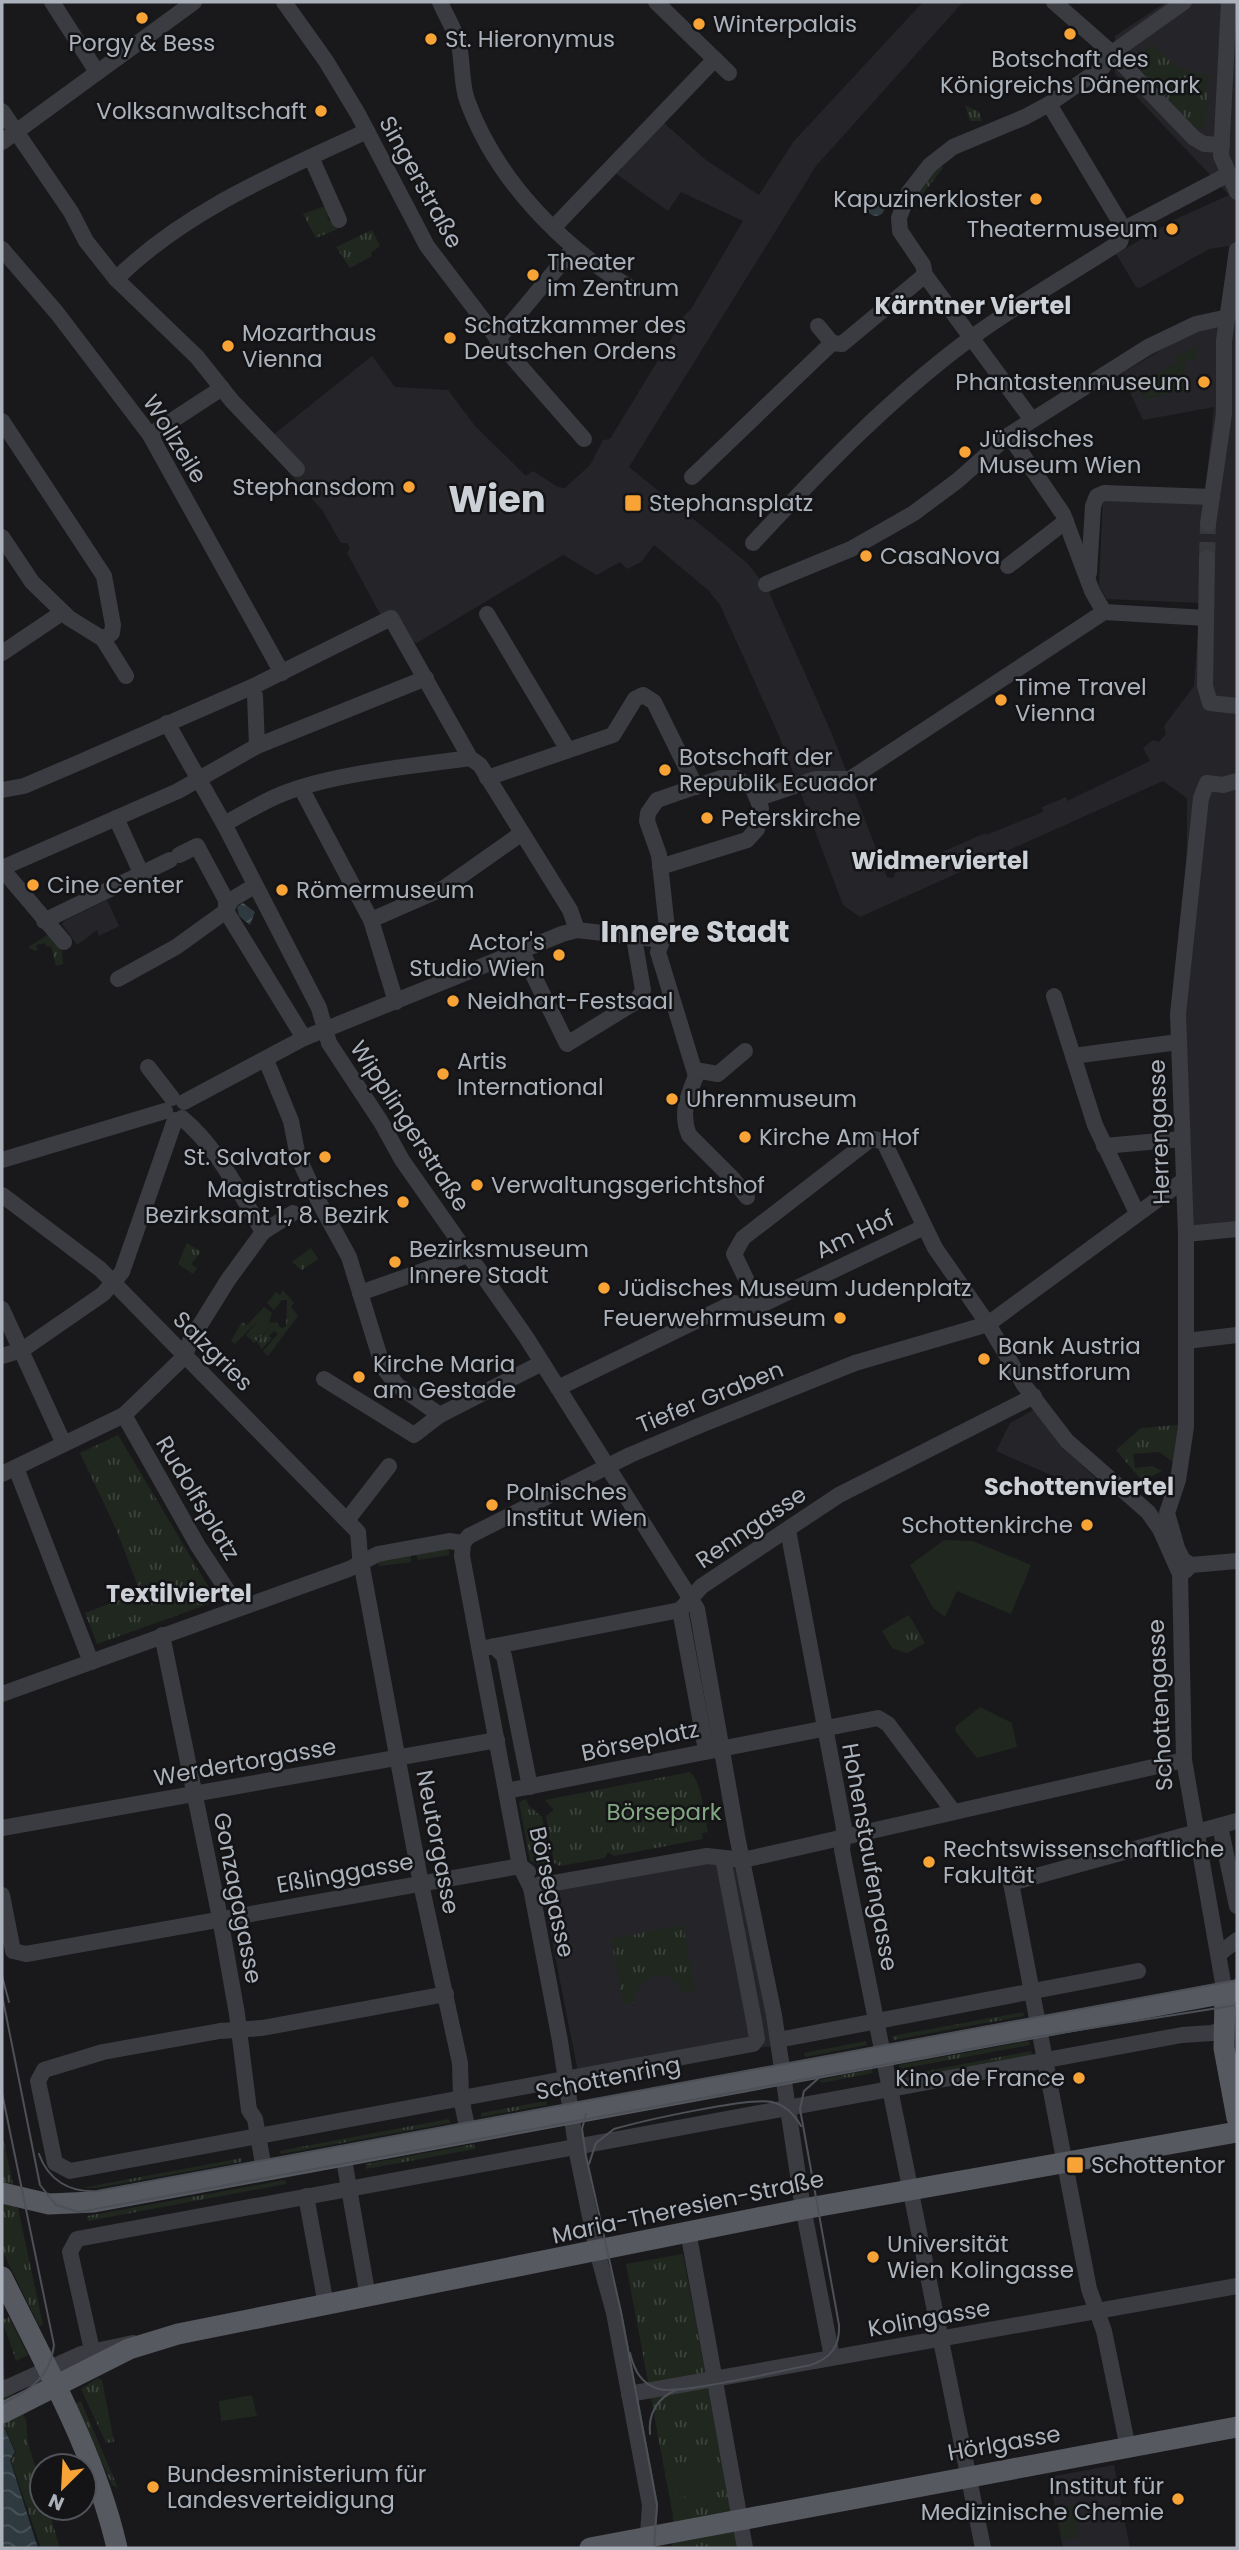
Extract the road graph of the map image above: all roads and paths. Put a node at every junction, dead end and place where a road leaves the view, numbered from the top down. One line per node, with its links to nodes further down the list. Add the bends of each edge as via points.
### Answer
1 (52, 2): 11 (street)
2 (194, 2): 11 (street)
3 (284, 2): 15 (street, Singerstraße)
4 (440, 2): 23 (street, via 460,48 466,98 481,131 523,198)
5 (656, 2): 10 (street)
6 (1054, 2): 9 (street)
7 (1184, 2): 9 (street)
8 (1229, 2): 18 (street)
9 (1112, 53): 13 (street, via 1103,67); 18 (street, via 1194,138)
10 (715, 59): 12 (street); 23 (street)
11 (97, 72): 16 (street)
12 (729, 73)
13 (1049, 104): 24 (street); 28 (street, via 953,147 930,165 909,192 899,218 900,231)
14 (2, 111): 16 (street)
15 (367, 131): 19 (street); 34 (street, Singerstraße, via 427,246)
16 (15, 132): 17 (street); 29 (street)
17 (2, 142)
18 (1222, 145): 20 (street, via 1221,156)
19 (311, 157): 22 (street); 29 (street, via 252,184 177,228)
20 (1229, 174): 21 (street); 24 (street)
21 (1237, 192)
22 (339, 220)
23 (554, 227): 25 (street)
24 (1124, 229): 33 (street, via 1120,242)
25 (574, 248): 30 (street); 34 (street)
26 (2, 249): 39 (street, Wollzeile)
27 (1237, 250): 31 (street)
28 (925, 275): 33 (street); 35 (street, via 842,344)
29 (116, 279): 36 (street, via 197,357)
30 (634, 290)
31 (1228, 317): 37 (street, via 1196,324 1147,347); 44 (street)
32 (818, 326): 35 (street)
33 (973, 337): 37 (street); 48 (street, via 857,435)
34 (497, 340): 41 (street, Singerstraße)
35 (832, 344): 43 (street)
36 (222, 388): 39 (street); 42 (street)
37 (1032, 420): 40 (street)
38 (2, 421): 57 (street, via 104,576 113,625 112,633)
39 (150, 435): 59 (street, Wollzeile)
40 (1010, 435): 45 (street); 52 (street, via 905,519 851,549)
41 (584, 439)
42 (297, 469)
43 (692, 477)
44 (1212, 497): 46 (street); 51 (street, via 1097,496)
45 (1066, 522): 50 (street); 51 (street)
46 (1208, 524)
47 (2, 537): 53 (street, via 32,582)
48 (753, 543)
49 (1207, 558): 56 (street)
50 (1008, 566)
51 (1088, 582): 54 (street)
52 (766, 584)
53 (62, 612): 57 (street); 58 (street)
54 (1104, 612): 56 (street); 74 (street, via 850,779 815,779)
55 (487, 614): 66 (street)
56 (1206, 618): 63 (street, via 1205,685 1210,703)
57 (103, 639): 60 (street)
58 (2, 653)
59 (282, 673): 61 (street, via 391,618); 64 (street)
60 (127, 676)
61 (426, 678): 65 (street); 67 (street)
62 (255, 696): 65 (street)
63 (1237, 706)
64 (167, 723): 69 (street, Wipplingerstraße); 73 (street, via 24,786)
65 (257, 746): 69 (street)
66 (568, 750): 68 (street); 71 (street, via 613,735 635,699 643,695 654,702)
67 (470, 758): 68 (street); 72 (street)
68 (488, 778): 77 (street)
69 (200, 779): 75 (street); 76 (street, Wipplingerstraße)
70 (1237, 782): 95 (street, Herrengasse, via 1207,783 1197,834)
71 (696, 787): 74 (street, via 730,777 745,782); 78 (street, via 657,800 648,813)
72 (301, 788): 76 (street); 83 (street)
73 (2, 790)
74 (759, 798): 78 (street, via 761,819 747,840)
75 (116, 818): 79 (street); 80 (street)
76 (224, 824): 81 (street, Wipplingerstraße)
77 (522, 833): 83 (street, via 444,888); 85 (street, via 570,910)
78 (660, 867): 87 (street, via 667,928)
79 (2, 869): 84 (street)
80 (142, 875): 82 (street, via 197,846 226,900); 84 (street)
81 (254, 886): 82 (street, via 231,900); 93 (street, Wipplingerstraße)
82 (226, 911): 90 (street, via 176,947); 94 (street)
83 (371, 920): 92 (street)
84 (44, 921): 88 (street)
85 (577, 930): 86 (street); 89 (street)
86 (634, 938): 87 (street); 89 (street, via 643,990 637,1001 567,1044)
87 (662, 940): 100 (street, via 660,959)
88 (64, 942)
89 (520, 948): 92 (street)
90 (118, 979)
91 (1054, 996): 97 (street)
92 (396, 1002): 93 (street)
93 (326, 1029): 94 (street); 114 (street, Wipplingerstraße, via 329,1043 402,1160)
94 (304, 1038): 98 (street)
95 (1178, 1042): 97 (street); 102 (street, Herrengasse)
96 (745, 1051): 100 (street, via 718,1074)
97 (1073, 1056): 103 (street)
98 (266, 1060): 101 (street); 116 (street, via 291,1121 298,1157 349,1257)
99 (148, 1067): 101 (street)
100 (695, 1070): 109 (street, via 685,1103 689,1135 733,1178)
101 (175, 1110): 104 (street); 112 (street, via 220,1162); 115 (street, via 122,1272)
102 (1182, 1139): 103 (street); 105 (street, Herrengasse)
103 (1104, 1146): 108 (street)
104 (2, 1160)
105 (1184, 1180): 108 (street); 113 (street, Herrengasse)
106 (2, 1195): 115 (street, Salzgries)
107 (293, 1213): 112 (street)
108 (1137, 1213): 119 (street)
109 (765, 1221): 110 (street, Am Hof, via 867,1142 879,1140 890,1148); 117 (street, Am Hof, via 734,1249)
110 (924, 1227): 117 (street, Am Hof); 119 (street)
111 (1237, 1229): 113 (street)
112 (263, 1231): 124 (street, via 190,1341)
113 (1186, 1234): 121 (street, Herrengasse)
114 (468, 1255): 116 (street); 125 (street, Wipplingerstraße)
115 (113, 1282): 122 (street, via 103,1294); 124 (street, Salzgries)
116 (360, 1293): 130 (street, via 386,1373)
117 (759, 1306): 127 (street, via 733,1303)
118 (2, 1310): 122 (street)
119 (988, 1324): 128 (street); 138 (street, Tiefer Graben, via 855,1363 630,1455 469,1535)
120 (1237, 1335): 121 (street)
121 (1186, 1341): 135 (street, Herrengasse, via 1186,1427 1178,1480)
122 (22, 1350): 123 (street); 131 (street)
123 (2, 1356)
124 (185, 1356): 129 (street); 136 (street, Salzgries)
125 (542, 1363): 127 (street, Wipplingerstraße); 130 (street)
126 (324, 1379): 130 (street, via 414,1434)
127 (558, 1388): 142 (street, Wipplingerstraße)
128 (1034, 1396): 134 (street, via 1067,1441); 137 (street, Renngasse, via 839,1495)
129 (124, 1415): 131 (street); 143 (street, Rudolfsplatz)
130 (440, 1415)
131 (64, 1444): 133 (street)
132 (388, 1466): 136 (street)
133 (9, 1471): 146 (street)
134 (1148, 1512): 135 (street); 141 (street)
135 (1167, 1513): 141 (street)
136 (348, 1519): 140 (street, Salzgries, via 358,1532)
137 (788, 1530): 142 (street, Renngasse, via 702,1586); 148 (street, Hohenstaufengasse)
138 (463, 1543): 140 (street, via 441,1542 378,1554); 145 (street, Börsegasse, via 462,1556)
139 (1237, 1561): 141 (street)
140 (362, 1562): 143 (street); 151 (street, Neutorgasse)
141 (1186, 1570): 152 (street, Schottengasse)
142 (686, 1605): 145 (street); 150 (street, via 697,1609)
143 (239, 1608): 144 (street)
144 (163, 1635): 146 (street); 155 (street, Gonzagagasse)
145 (487, 1648): 149 (street, Börsegasse); 153 (street, Börsegasse, via 505,1656)
146 (91, 1662): 147 (street)
147 (2, 1694)
148 (825, 1728): 150 (street); 156 (street, via 882,1718); 161 (street, Hohenstaufengasse)
149 (497, 1740): 151 (street, Werdertorgasse); 154 (street, Börsegasse)
150 (714, 1749): 153 (street, Börseplatz); 163 (street, Börseplatz)
151 (400, 1758): 155 (street, Werdertorgasse); 165 (street, Neutorgasse)
152 (1184, 1760): 156 (street); 160 (street, Schottengasse)
153 (530, 1787): 154 (street, Börseplatz)
154 (506, 1791): 164 (street, Börsegasse)
155 (195, 1795): 159 (street, Werdertorgasse); 169 (street, Gonzagagasse)
156 (953, 1811): 161 (street)
157 (1237, 1821): 158 (street)
158 (1220, 1826): 160 (street); 168 (street)
159 (2, 1828)
160 (1196, 1832): 171 (street, Schottengasse); 173 (street, via 1012,1883)
161 (844, 1836): 163 (street); 176 (street, Hohenstaufengasse, via 842,1850)
162 (723, 1858): 163 (street); 166 (street, via 707,1856); 184 (street, Schottenring, via 757,2039 753,2044)
163 (743, 1860): 180 (street)
164 (520, 1866): 165 (street, Eßlinggasse); 166 (street)
165 (421, 1884): 169 (street, Eßlinggasse); 175 (street, Neutorgasse)
166 (538, 1885): 184 (street, Börsegasse)
167 (2, 1895): 169 (street, Eßlinggasse, via 13,1951 26,1954)
168 (1237, 1906)
169 (220, 1918): 178 (street, Gonzagagasse)
170 (1237, 1940): 171 (street)
171 (1219, 1954): 174 (street, Schottengasse)
172 (1138, 1971): 173 (street)
173 (1032, 1991): 176 (street); 177 (street)
174 (1231, 1993): 177 (main road, Schottenring); 179 (main road, Schottengasse)
175 (446, 1994): 178 (street); 186 (street, Neutorgasse, via 460,2063)
176 (876, 2021): 180 (street); 181 (street, Hohenstaufengasse)
177 (1040, 2027): 181 (main road, Schottenring); 182 (street)
178 (238, 2029): 192 (street, Gonzagagasse); 192 (street, Schottenring, via 103,2052 41,2073 38,2081 55,2163 70,2171)
179 (1230, 2035): 182 (street, via 1182,2035); 189 (main road, Schottengasse)
180 (778, 2040): 183 (street)
181 (883, 2055): 183 (main road, Schottenring); 185 (street, Hohenstaufengasse)
182 (1046, 2060): 185 (street); 195 (street)
183 (782, 2073): 187 (street); 188 (main road, Schottenring)
184 (566, 2080): 186 (street, Schottenring); 188 (street, Börsegasse)
185 (891, 2088): 187 (street); 198 (street, Hohenstaufengasse)
186 (461, 2098): 190 (street, Neutorgasse); 192 (street, Schottenring)
187 (786, 2107): 193 (street); 201 (street)
188 (572, 2112): 190 (main road, Schottenring); 193 (street, Börsegasse)
189 (1237, 2118)
190 (468, 2131): 194 (main road, Schottenring)
191 (1237, 2132): 195 (main road, Maria-Theresien-Straße)
192 (257, 2135): 196 (street, Gonzagagasse)
193 (576, 2146): 197 (street); 203 (street, Börsegasse)
194 (343, 2154): 196 (main road, Schottenring); 197 (street)
195 (1064, 2164): 198 (main road, Maria-Theresien-Straße); 208 (street)
196 (264, 2169): 199 (main road, Schottenring, via 76,2204 34,2202)
197 (349, 2188): 200 (street); 206 (street)
198 (911, 2190): 201 (main road, Maria-Theresien-Straße); 210 (street, Hohenstaufengasse)
199 (2, 2193)
200 (306, 2196): 207 (street); 211 (street, via 73,2242 70,2252)
201 (803, 2209): 202 (main road, Maria-Theresien-Straße); 212 (street)
202 (690, 2239): 203 (main road, Maria-Theresien-Straße); 214 (street)
203 (597, 2252): 206 (main road, Maria-Theresien-Straße); 215 (street, Börsegasse)
204 (2, 2277): 213 (main road)
205 (1237, 2286): 208 (street, Kolingasse)
206 (368, 2297): 207 (main road, Maria-Theresien-Straße)
207 (326, 2305): 209 (main road, Maria-Theresien-Straße)
208 (1097, 2311): 210 (street, Kolingasse); 218 (street)
209 (150, 2340): 211 (street); 213 (main road, Maria-Theresien-Straße)
210 (940, 2340): 212 (street, Kolingasse); 219 (street, Hohenstaufengasse)
211 (92, 2350): 213 (street)
212 (832, 2357): 214 (street, Kolingasse)
213 (51, 2377): 216 (main road, Maria-Theresien-Straße); 222 (main road, via 94,2471)
214 (715, 2379): 215 (street, Kolingasse); 220 (street)
215 (629, 2394): 221 (street, Börsegasse, via 650,2505)
216 (8, 2398)
217 (1237, 2427): 218 (main road, Hörlgasse)
218 (1128, 2448): 219 (main road, Hörlgasse)
219 (967, 2476): 220 (main road, Hörlgasse); 225 (street, Hohenstaufengasse)
220 (740, 2519): 221 (main road, Hörlgasse); 224 (street)
221 (648, 2542): 223 (main road, Hörlgasse)
222 (117, 2548)
223 (590, 2548)
224 (745, 2548)
225 (983, 2548)

